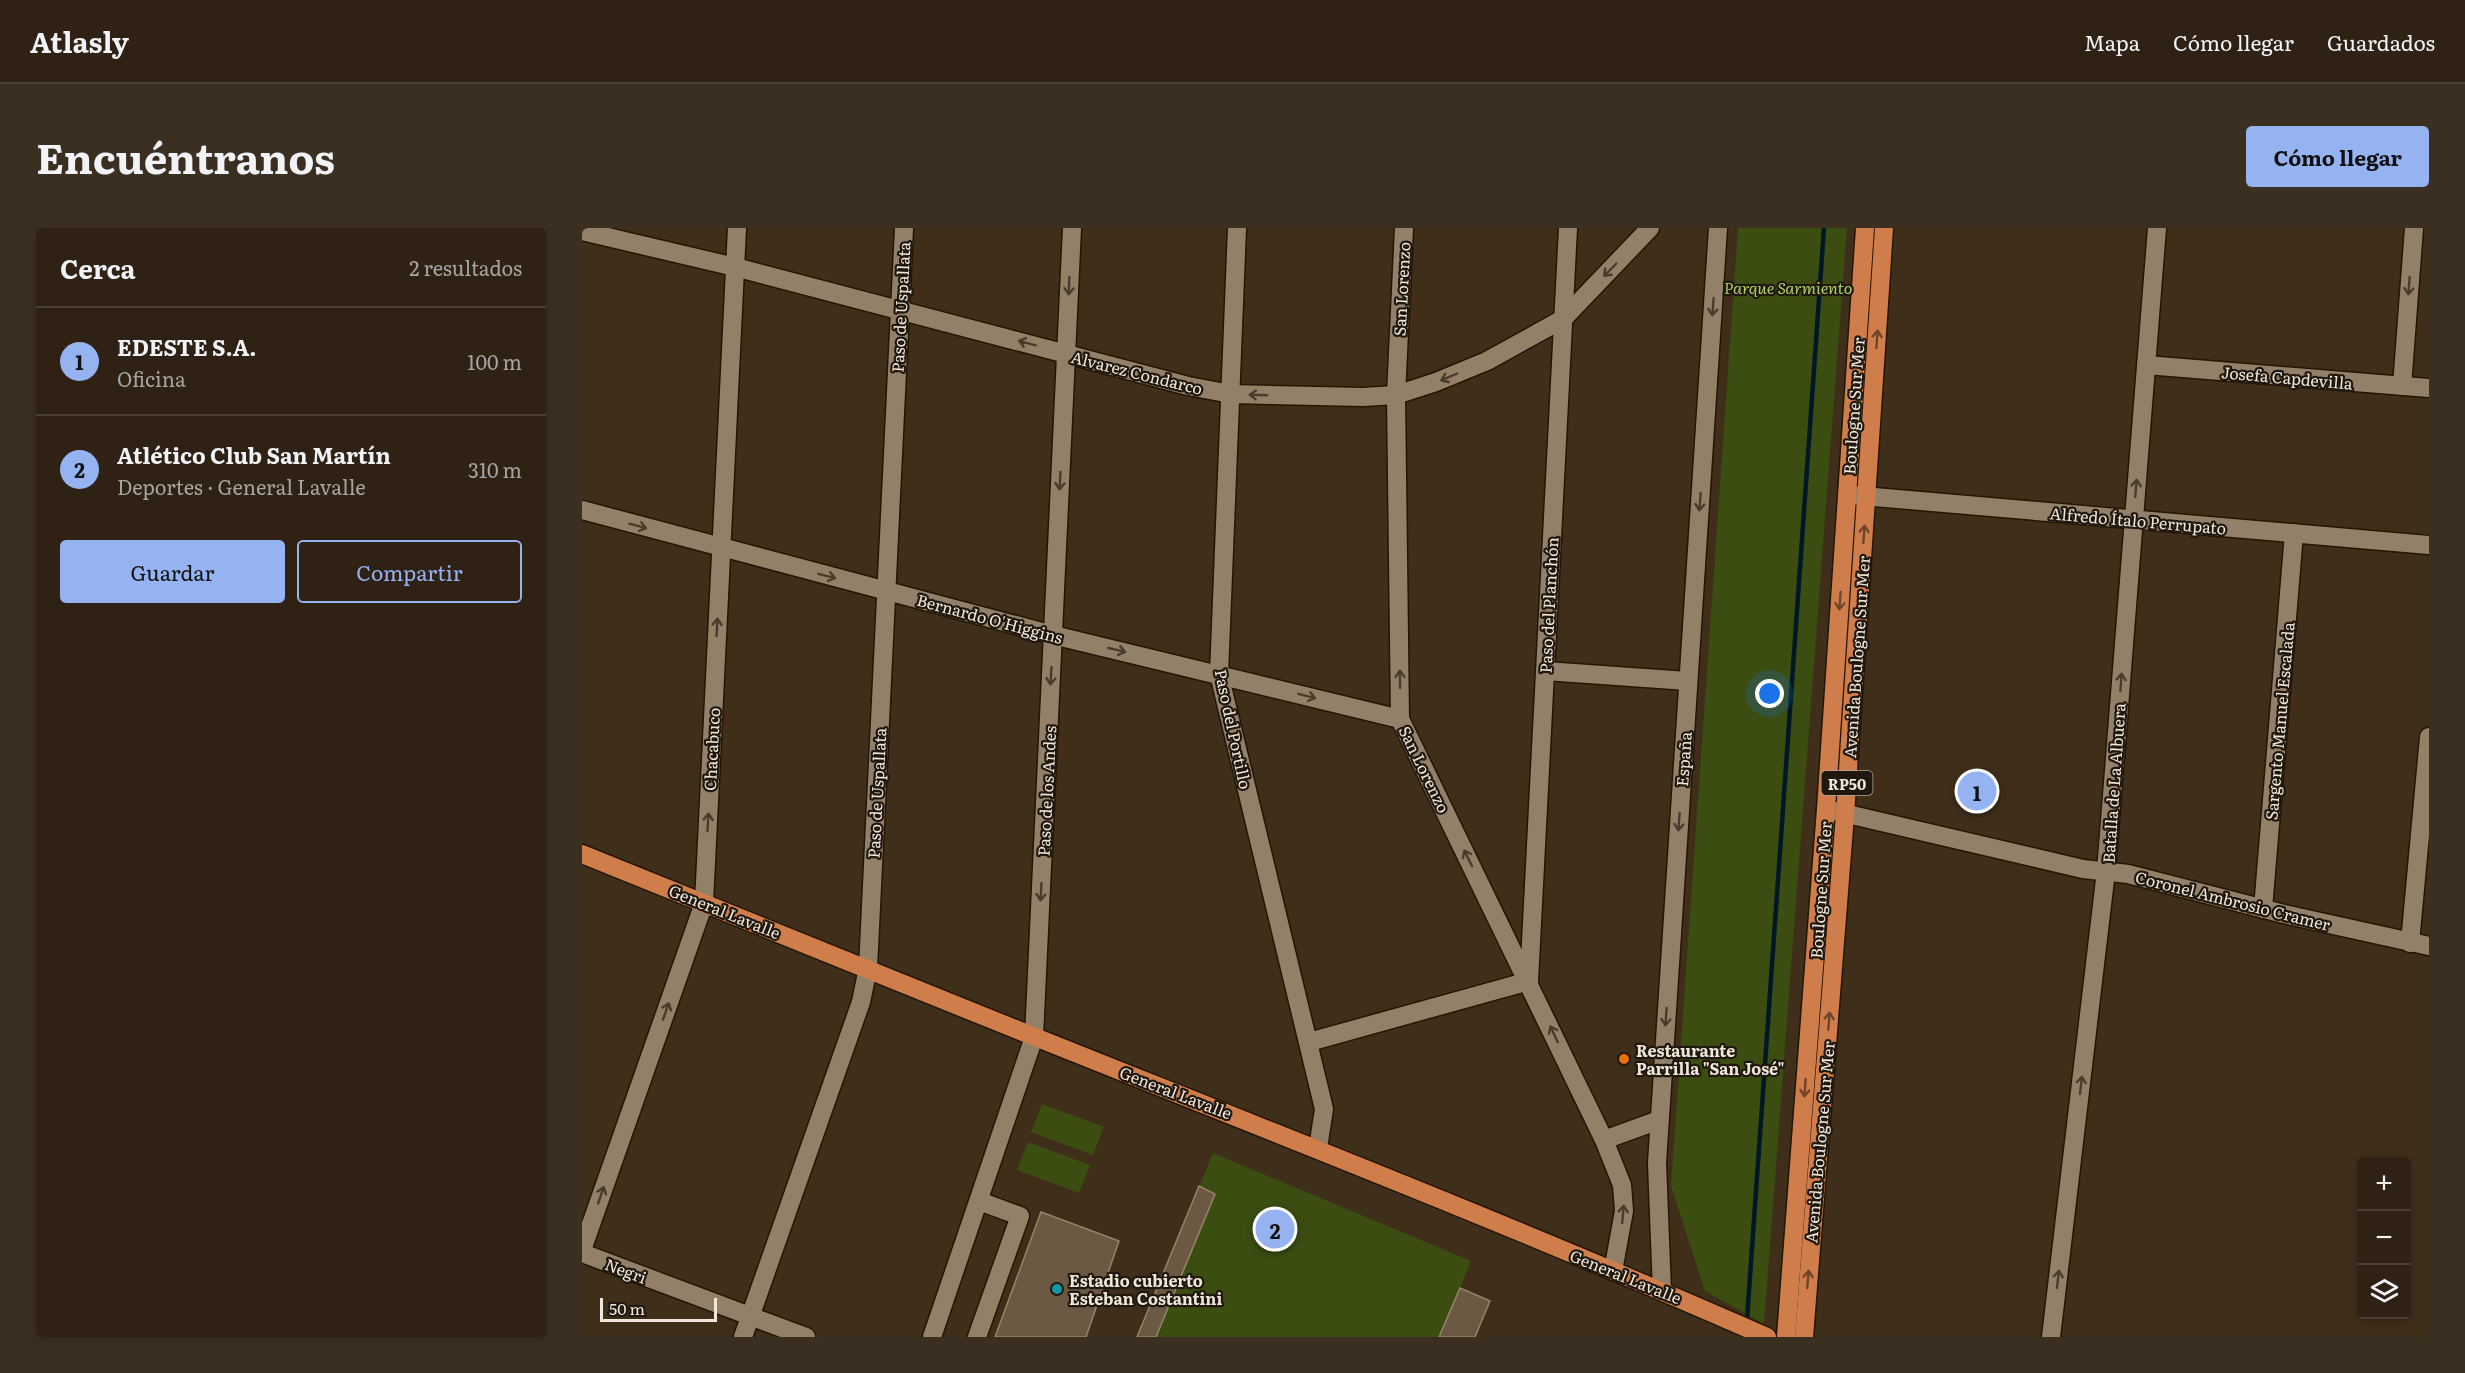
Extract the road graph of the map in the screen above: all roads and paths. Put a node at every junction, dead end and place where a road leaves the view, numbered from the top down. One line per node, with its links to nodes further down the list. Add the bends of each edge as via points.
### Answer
1 (737, 228): 14 (street, Chacabuco)
2 (904, 228): 15 (street, Paso de Uspallata)
3 (1072, 228): 17 (street, Paso de los Andes, one-way to 17)
4 (1237, 228): 21 (street, Paso del Portillo)
5 (1404, 228): 22 (street, San Lorenzo)
6 (1568, 228): 16 (street, Paso del Planchón)
7 (1650, 228): 16 (street, Alvarez Condarco, one-way to 16)
8 (1719, 228): 34 (street, España, one-way to 34)
9 (1865, 228): 23 (main road, Boulogne Sur Mer / RP50)
10 (1884, 228): 24 (main road, Avenida Boulogne Sur Mer / RP50, one-way to 10)
11 (2157, 228): 18 (street, Batalla de La Albuera)
12 (2414, 228): 19 (street, one-way to 19)
13 (582, 231): 14 (street, Alvarez Condarco)
14 (735, 267): 15 (street, Alvarez Condarco); 29 (street, Chacabuco)
15 (900, 310): 17 (street, Alvarez Condarco, one-way to 15); 30 (street, Paso de Uspallata)
16 (1563, 319): 22 (street, Alvarez Condarco, one-way to 22, via 1487,361); 32 (street, Paso del Planchón)
17 (1067, 354): 21 (street, Alvarez Condarco); 31 (street, Paso de los Andes, one-way to 31)
18 (2146, 365): 19 (street, Josefa Capdevilla); 26 (street, Batalla de La Albuera, one-way to 18)
19 (2402, 386): 20 (street, Josefa Capdevilla)
20 (2429, 388)
21 (1231, 394): 22 (street, Alvarez Condarco, one-way to 21, via 1330,398); 33 (street, Paso del Portillo)
22 (1396, 395): 35 (street, San Lorenzo, one-way to 22)
23 (1847, 495): 24 (street, Alfredo Ítalo Perrupato); 37 (main road, Boulogne Sur Mer / RP50, one-way to 37)
24 (1867, 497): 26 (street, Alfredo Ítalo Perrupato); 38 (main road, Avenida Boulogne Sur Mer / RP50, one-way to 24)
25 (582, 510): 29 (street, Bernardo O'Higgins, one-way to 29)
26 (2133, 519): 27 (street, Alfredo Ítalo Perrupato); 40 (street, Batalla de La Albuera, one-way to 26)
27 (2294, 533): 28 (street, Alfredo Ítalo Perrupato); 42 (street, Sargento Manuel Escalada)
28 (2429, 545)
29 (721, 549): 30 (street, Bernardo O'Higgins, one-way to 30); 41 (street, Chacabuco, one-way to 29)
30 (886, 591): 31 (street, Bernardo O'Higgins); 45 (street, Paso de Uspallata)
31 (1053, 635): 33 (street, Bernardo O'Higgins, one-way to 33); 47 (street, Paso de los Andes, one-way to 47)
32 (1545, 671): 34 (street); 46 (street, Paso del Planchón)
33 (1219, 674): 35 (street, Bernardo O'Higgins, one-way to 35); 48 (street, Paso del Portillo)
34 (1688, 681): 49 (street, España, one-way to 49)
35 (1400, 719): 46 (street, San Lorenzo, one-way to 35)
36 (2429, 737): 43 (street)
37 (1826, 809): 38 (street, Coronel Ambrosio Cramer); 62 (main road, Boulogne Sur Mer / RP50, one-way to 62)
38 (1845, 814): 40 (street, Coronel Ambrosio Cramer); 63 (main road, Avenida Boulogne Sur Mer / RP50, one-way to 38)
39 (582, 854): 41 (main road, General Lavalle)
40 (2106, 871): 42 (street, Coronel Ambrosio Cramer); 64 (street, Batalla de La Albuera, one-way to 40)
41 (704, 903): 45 (main road, General Lavalle); 53 (street, Chacabuco, one-way to 41)
42 (2263, 909): 43 (street, Coronel Ambrosio Cramer)
43 (2410, 943): 44 (street, Coronel Ambrosio Cramer)
44 (2429, 946)
45 (868, 969): 47 (main road, General Lavalle); 56 (street, Paso de Uspallata, via 861,1002)
46 (1529, 981): 48 (street); 50 (street, San Lorenzo, one-way to 46)
47 (1034, 1037): 51 (main road, General Lavalle); 52 (street, Paso de los Andes)
48 (1309, 1042): 51 (street, Paso del Portillo, via 1324,1109)
49 (1659, 1120): 50 (street); 55 (street, España, via 1657,1186)
50 (1604, 1140): 54 (street, San Lorenzo, one-way to 50, via 1624,1211 1622,1185)
51 (1318, 1148): 54 (main road, General Lavalle)
52 (979, 1201): 59 (street, Paso de los Andes); 60 (street, via 1020,1216)
53 (582, 1252): 56 (street, Negri)
54 (1613, 1271): 55 (main road, General Lavalle)
55 (1662, 1291): 61 (main road, General Lavalle)
56 (750, 1316): 57 (street, Paso de Uspallata); 58 (street, Negri)
57 (743, 1337)
58 (806, 1337)
59 (932, 1337)
60 (977, 1337)
61 (1767, 1337)
62 (1786, 1337)
63 (1804, 1337)
64 (2051, 1337)

